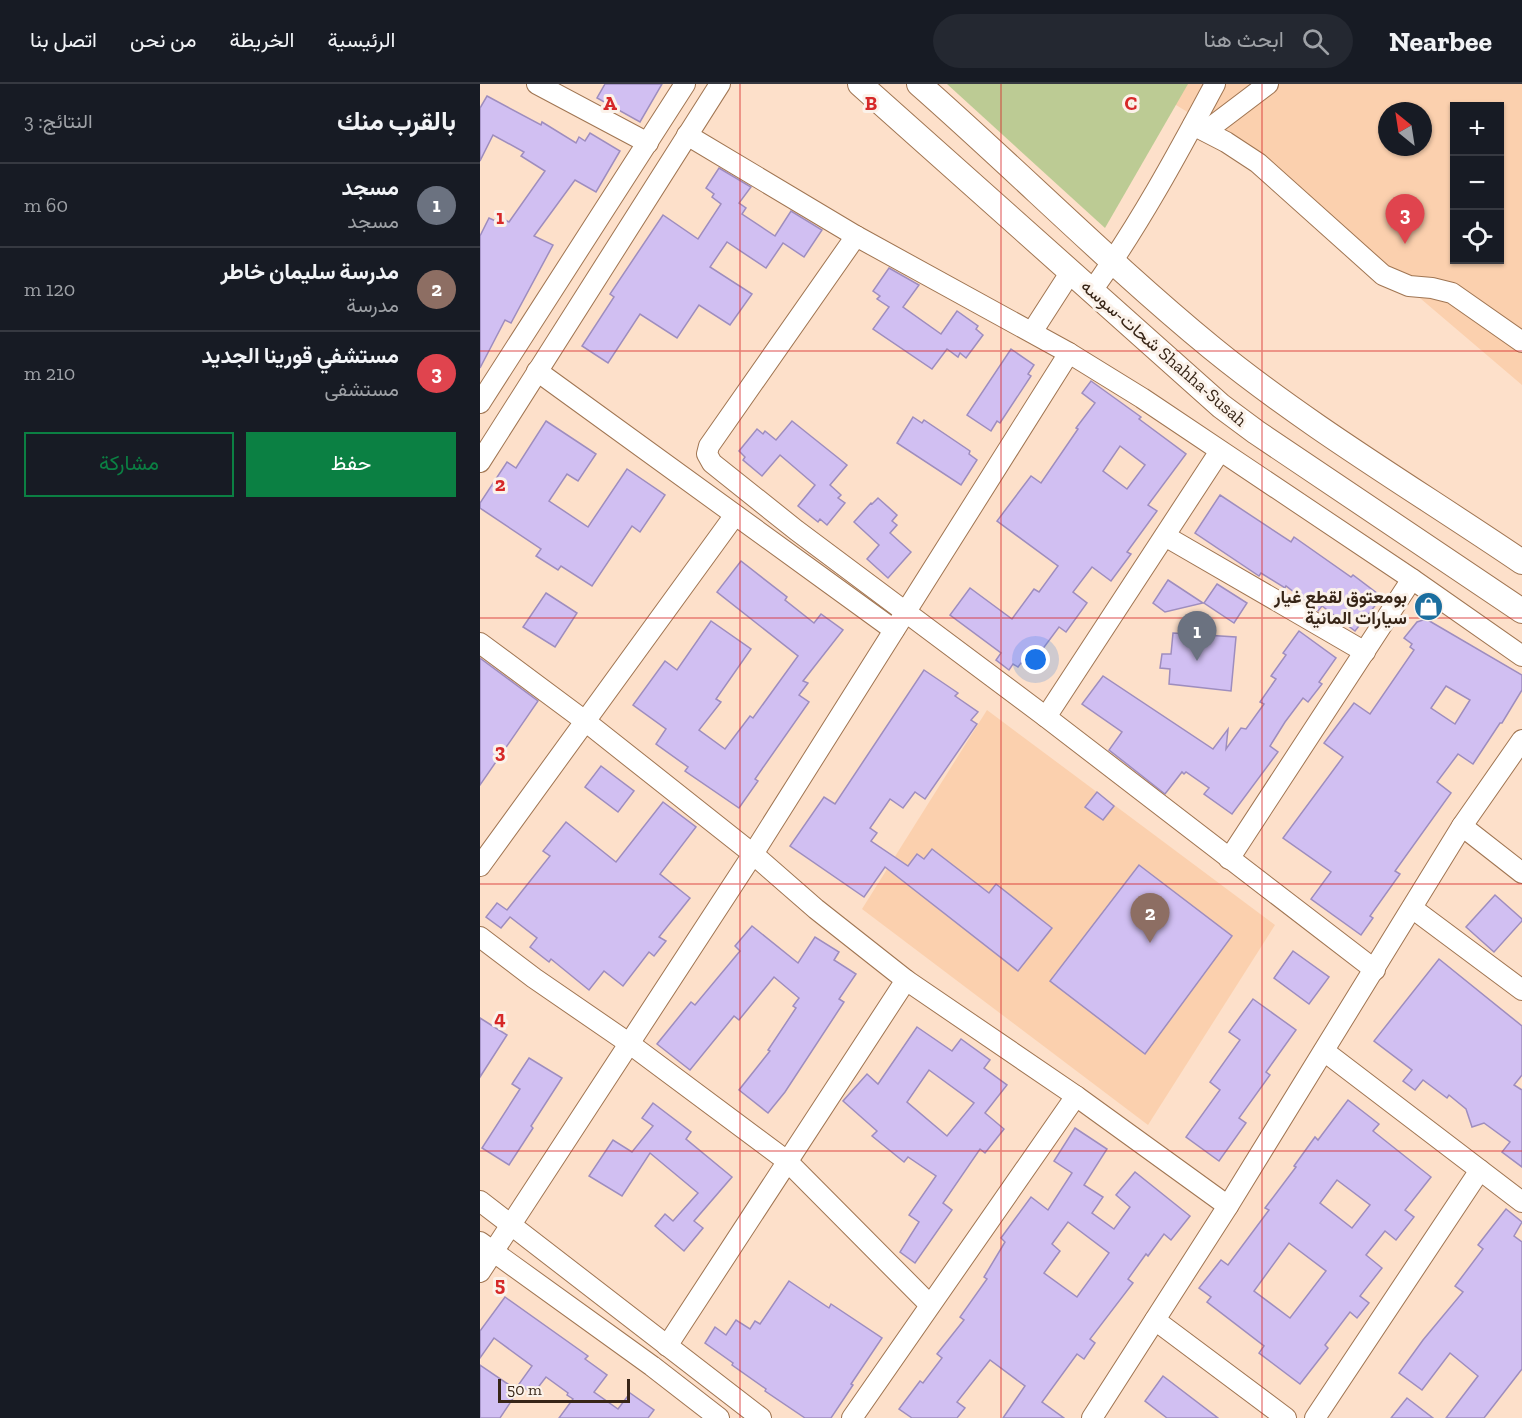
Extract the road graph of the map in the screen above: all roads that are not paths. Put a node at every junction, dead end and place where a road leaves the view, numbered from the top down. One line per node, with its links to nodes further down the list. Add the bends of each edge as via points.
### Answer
1 (537, 84): 10 (street)
2 (686, 84): 10 (street)
3 (720, 84): 9 (street)
4 (860, 84): 13 (main road, شحات-سوسه Shahha-Susah)
5 (919, 84): 12 (main road, شحات-سوسه Shahha-Susah)
6 (1215, 84): 8 (street)
7 (1268, 84): 8 (street)
8 (1199, 128): 12 (street); 16 (street, via 1258,163 1383,275 1409,286 1452,293)
9 (687, 135): 11 (street); 18 (street)
10 (648, 143): 19 (street)
11 (856, 236): 15 (street); 28 (street, via 707,454 733,480)
12 (1113, 261): 14 (street); 25 (main road, شحات-سوسه Shahha-Susah, via 1213,349 1295,410)
13 (1070, 273): 14 (main road, شحات-سوسه Shahha-Susah); 15 (street)
14 (1091, 291): 27 (main road, شحات-سوسه Shahha-Susah, via 1256,432)
15 (1032, 332): 17 (street)
16 (1522, 342)
17 (1069, 353): 21 (street); 28 (street)
18 (537, 371): 20 (street); 23 (street)
19 (481, 400): 20 (street)
20 (508, 416): 22 (street)
21 (1220, 451): 24 (street); 26 (street)
22 (480, 462)
23 (735, 515): 29 (street); 34 (street)
24 (1165, 536): 31 (street); 33 (street)
25 (1522, 562)
26 (1413, 579): 31 (street); 32 (street)
27 (1522, 611)
28 (906, 612): 29 (street); 33 (street)
29 (894, 630): 37 (street)
30 (480, 643): 34 (street)
31 (1365, 652): 38 (street)
32 (1522, 656)
33 (1046, 717): 38 (street)
34 (585, 721): 37 (street); 39 (street)
35 (1522, 740): 36 (street)
36 (1462, 826): 40 (street); 41 (street)
37 (753, 854): 44 (street); 46 (street)
38 (1229, 860): 43 (street)
39 (480, 866)
40 (1522, 873)
41 (1412, 908): 43 (street); 45 (street)
42 (480, 938): 46 (street)
43 (1375, 970): 47 (street)
44 (906, 980): 48 (street); 49 (street)
45 (1522, 990)
46 (630, 1044): 49 (street); 54 (street)
47 (1324, 1052): 50 (street); 53 (street)
48 (1076, 1096): 53 (street); 57 (street)
49 (787, 1161): 57 (street); 59 (street)
50 (1480, 1170): 52 (street); 65 (street)
51 (480, 1201): 54 (street)
52 (1522, 1202)
53 (1228, 1206): 58 (street)
54 (510, 1224): 55 (street); 59 (street)
55 (486, 1246): 56 (street); 60 (street)
56 (480, 1272)
57 (930, 1305): 62 (street)
58 (1155, 1320): 63 (street); 64 (street)
59 (667, 1346): 61 (street)
60 (719, 1418)
61 (761, 1418)
62 (852, 1418)
63 (1092, 1418)
64 (1286, 1418)
65 (1315, 1418)

